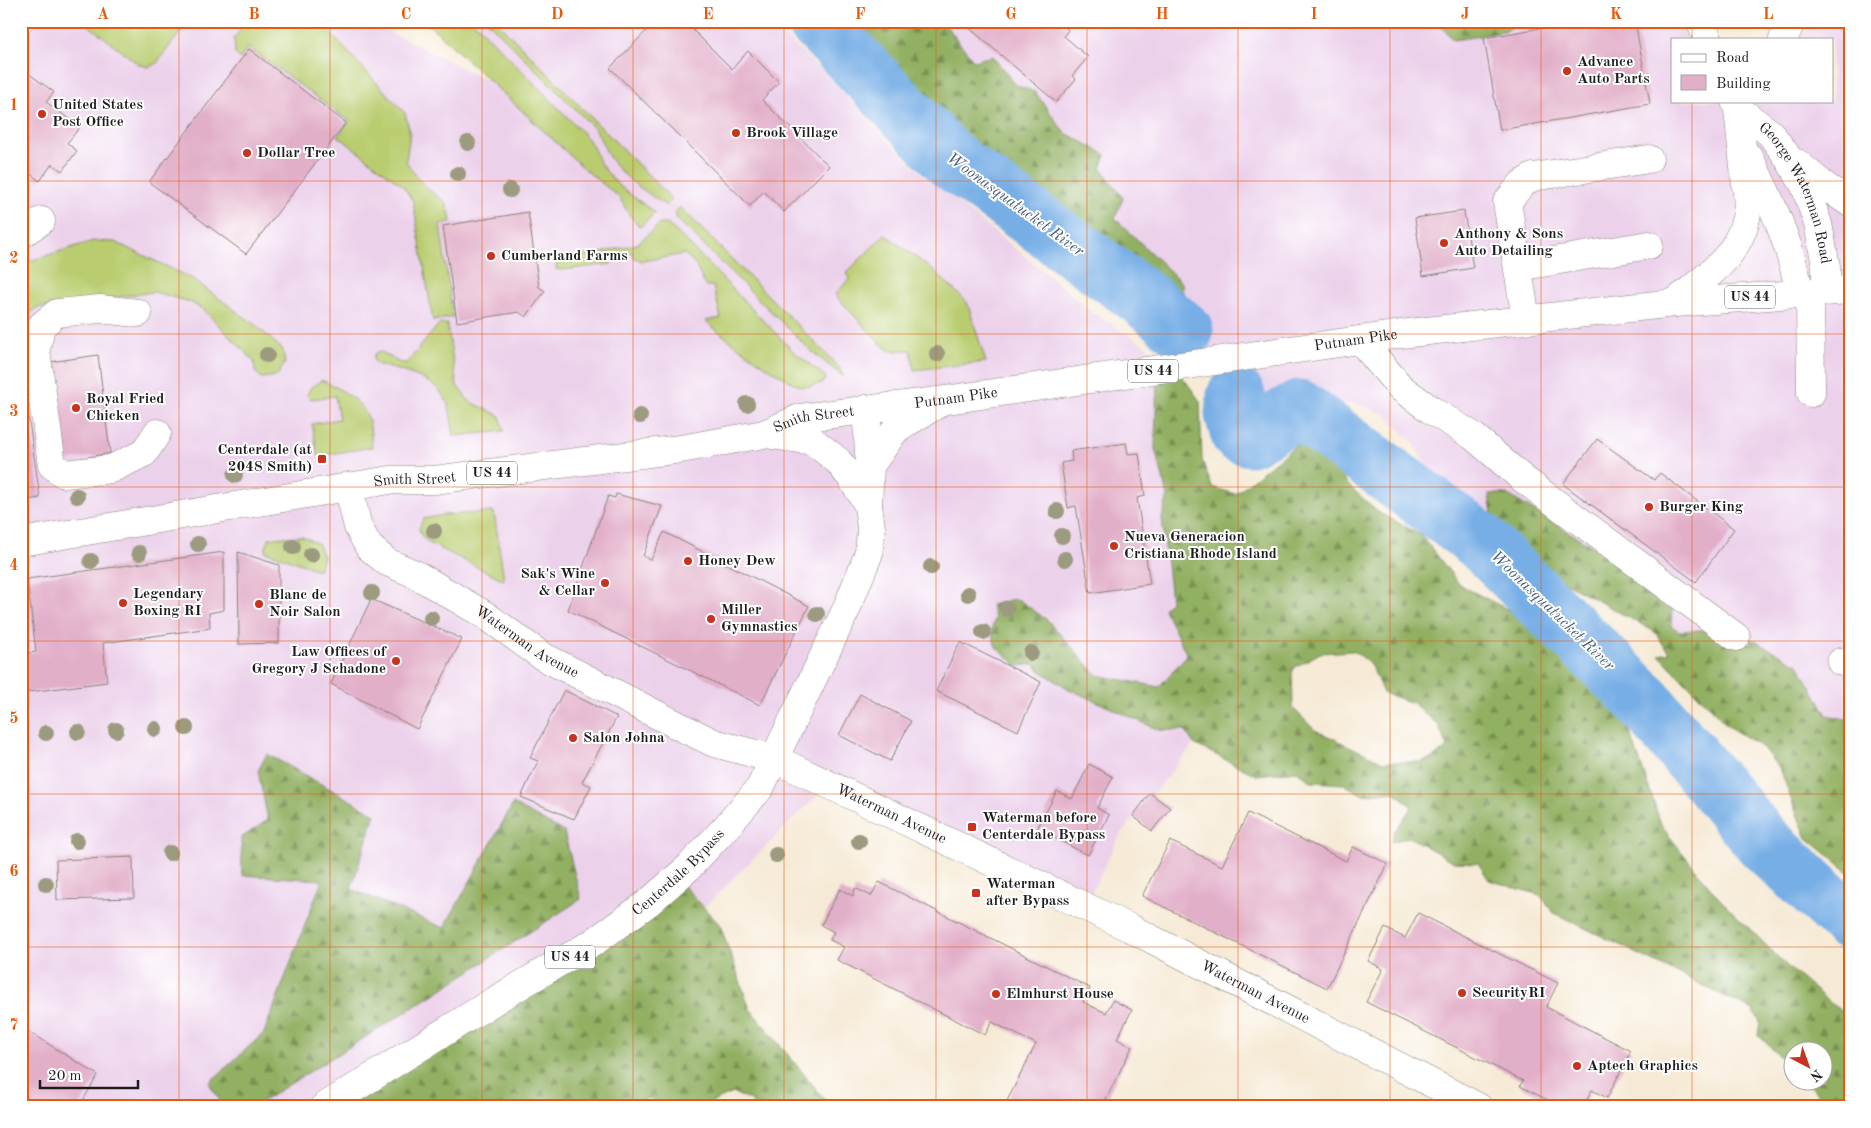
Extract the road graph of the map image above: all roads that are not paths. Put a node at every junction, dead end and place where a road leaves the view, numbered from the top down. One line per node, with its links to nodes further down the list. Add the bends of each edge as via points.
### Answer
1 (1700, 21): 3 (main road)
2 (1792, 21): 4 (main road)
3 (1708, 38)
4 (1784, 38)
5 (1737, 105): 6 (main road, George Waterman Road); 7 (main road, George Waterman Road, via 1770,133)
6 (1740, 140): 12 (main road, George Waterman Road, via 1773,205 1794,267); 13 (main road, via 1748,204 1743,232 1718,266)
7 (1785, 153): 9 (main road); 12 (main road, George Waterman Road, via 1805,186 1818,224 1826,266)
8 (1649, 159): 11 (main road, via 1533,177 1522,184 1507,202)
9 (1850, 203)
10 (1649, 245): 11 (main road)
11 (1518, 267): 15 (main road)
12 (1821, 292): 13 (main road, Putnam Pike / US 44); 17 (main road)
13 (1674, 303): 15 (main road, Putnam Pike / US 44)
14 (138, 313): 20 (main road, via 100,309 57,313 41,326 36,350 52,465 64,474 111,469 144,453)
15 (1526, 320): 16 (main road, Putnam Pike / US 44)
16 (1360, 340): 18 (main road, Putnam Pike / US 44); 26 (main road, via 1401,388 1473,436 1523,479)
17 (1812, 393)
18 (946, 400): 19 (main road, Putnam Pike / US 44); 22 (main road, US 44, via 896,429)
19 (866, 409): 21 (main road, Smith Street / US 44, via 800,418); 22 (main road, Centerdale Bypass)
20 (157, 433)
21 (764, 434): 23 (main road, Smith Street / US 44, via 525,470); 24 (main road, Centerdale Bypass, via 813,441 838,461)
22 (870, 466): 24 (main road, Centerdale Bypass / US 44)
23 (348, 486): 25 (main road, Smith Street / US 44); 27 (main road, Waterman Avenue, via 358,527 369,547 387,562 415,574 485,615 542,656 674,724 714,743)
24 (868, 505): 27 (main road, Centerdale Bypass / US 44, via 871,528 869,553 846,610)
25 (21, 542)
26 (1736, 637)
27 (775, 759): 28 (main road, Centerdale Bypass / US 44, via 760,788 732,820 689,867 648,903 594,942); 29 (main road, Waterman Avenue, via 1130,928)
28 (324, 1107)
29 (1478, 1107)

